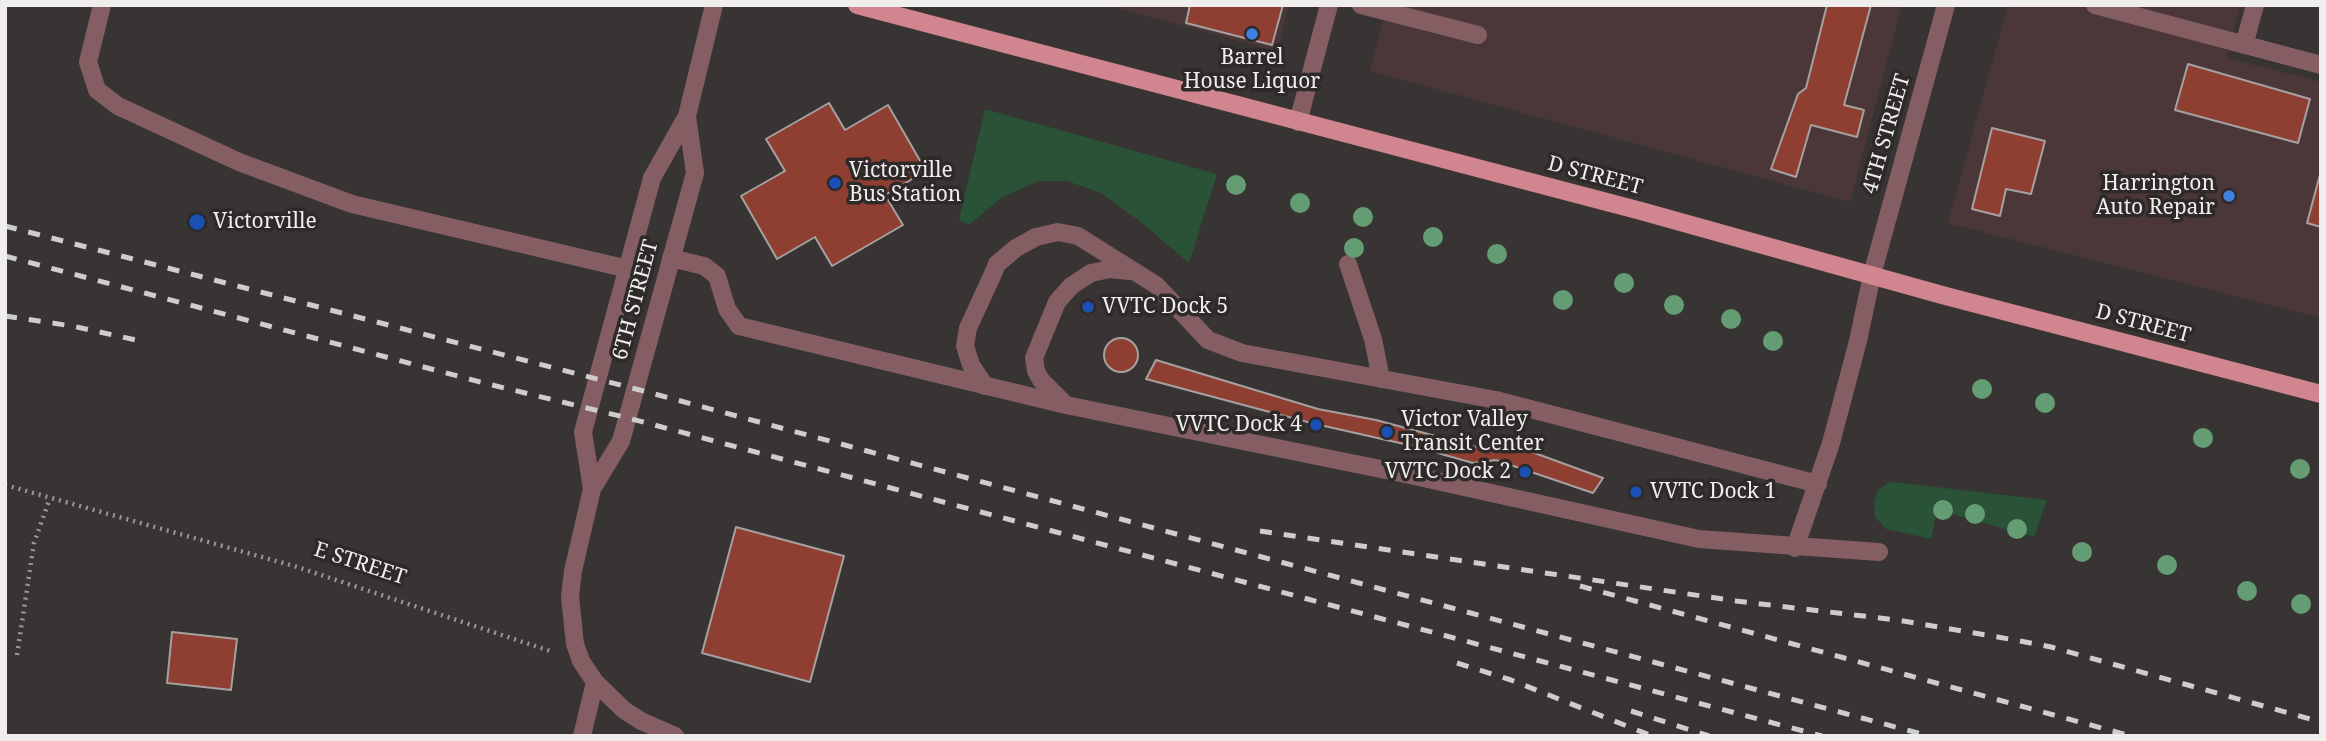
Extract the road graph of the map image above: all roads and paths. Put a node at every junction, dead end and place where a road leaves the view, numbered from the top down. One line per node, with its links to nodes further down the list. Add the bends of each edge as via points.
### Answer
1 (102, 5): 16 (street, via 88,62 97,90 118,106 239,162 352,204)
2 (714, 5): 12 (street, 6TH STREET)
3 (857, 5): 13 (main road, D STREET)
4 (1329, 5): 13 (street)
5 (1361, 5): 9 (street)
6 (1946, 5): 18 (street, 4TH STREET)
7 (2095, 5): 10 (street)
8 (2255, 5): 10 (street)
9 (1478, 35)
10 (2244, 45): 11 (street)
11 (2321, 65)
12 (687, 116): 14 (street, 6TH STREET, via 695,173); 16 (street, 6TH STREET, via 652,178)
13 (1298, 122): 18 (main road, D STREET)
14 (671, 258): 20 (street, via 704,266 717,276 727,309 739,326); 25 (street, 6TH STREET, via 621,441)
15 (1348, 264): 19 (street)
16 (628, 269): 25 (street, 6TH STREET, via 583,432)
17 (1134, 271): 19 (street, via 1156,285 1208,340 1242,353); 20 (street, via 1078,236 1058,232 1016,248 997,264 968,328 965,346); 22 (street, via 1110,269 1091,274 1071,285 1057,302 1034,358 1041,380)
18 (1871, 275): 21 (main road, D STREET); 23 (street, 4TH STREET)
19 (1381, 379): 23 (street, via 1496,400)
20 (985, 386): 22 (street)
21 (2321, 394)
22 (1066, 405): 27 (street, via 1699,539)
23 (1818, 484): 27 (street, 4TH STREET)
24 (5, 485): 26 (path, E STREET)
25 (592, 489): 30 (street, 6TH STREET, via 570,597 575,644)
26 (50, 498): 29 (path, via 34,543); 30 (path, E STREET, via 294,566)
27 (1795, 548): 28 (street)
28 (1879, 552)
29 (18, 655)
30 (582, 662): 31 (street)
31 (594, 682): 32 (street); 33 (street, via 624,710)
32 (582, 736)
33 (675, 736)

